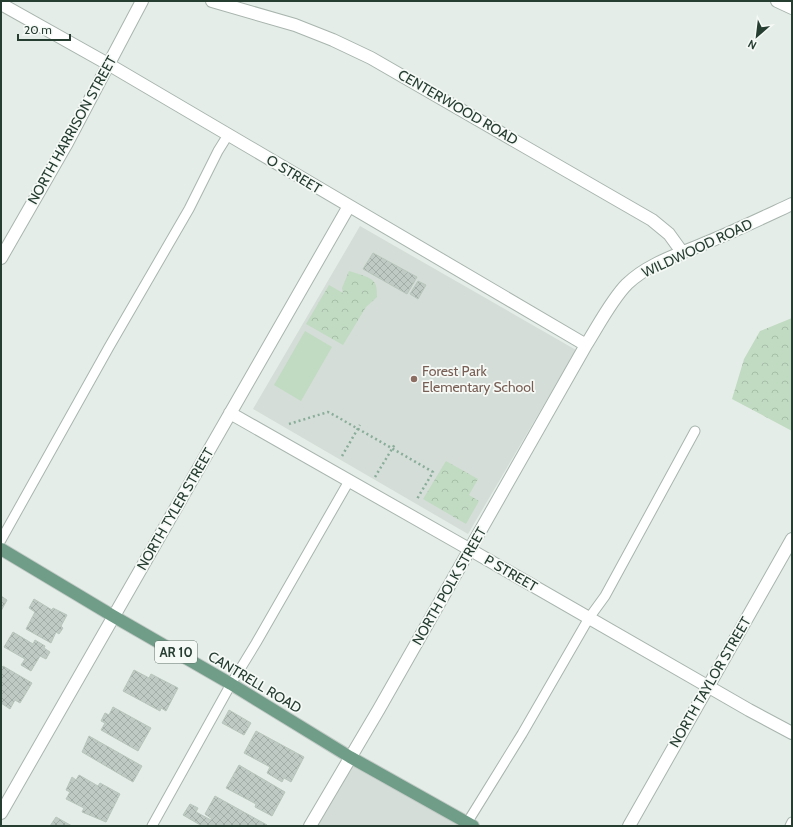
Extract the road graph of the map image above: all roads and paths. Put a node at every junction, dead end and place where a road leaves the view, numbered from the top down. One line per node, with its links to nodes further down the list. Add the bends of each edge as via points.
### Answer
1 (142, 1): 6 (street, NORTH HARRISON STREET)
2 (212, 1): 10 (street, CENTERWOOD ROAD, via 295,25 371,58 652,220 669,234)
3 (777, 1): 5 (street)
4 (1, 4): 6 (street, O STREET)
5 (792, 8)
6 (108, 64): 7 (street, O STREET); 11 (street, NORTH HARRISON STREET, via 67,143)
7 (228, 134): 9 (street, O STREET); 25 (lane, via 189,209)
8 (792, 204): 10 (street, WILDWOOD ROAD)
9 (349, 206): 12 (street, O STREET); 13 (street, NORTH TYLER STREET)
10 (682, 252): 12 (street, WILDWOOD ROAD, via 648,269 627,285)
11 (1, 258)
12 (586, 345): 27 (street, NORTH POLK STREET)
13 (230, 413): 22 (street, P STREET); 28 (street, NORTH TYLER STREET)
14 (289, 424): 16 (path, via 328,412)
15 (360, 425): 16 (path)
16 (358, 429): 19 (path); 20 (path)
17 (695, 431): 29 (lane, via 605,596)
18 (395, 444): 19 (path)
19 (393, 448): 21 (path); 23 (path, via 433,472)
20 (342, 456)
21 (375, 477)
22 (349, 481): 27 (street, P STREET); 30 (lane)
23 (417, 499)
24 (792, 539): 31 (street, NORTH TAYLOR STREET)
25 (1, 540)
26 (1, 549): 28 (main road, CANTRELL ROAD / AR 10)
27 (469, 549): 29 (street, P STREET); 33 (street, NORTH POLK STREET)
28 (113, 616): 30 (main road, CANTRELL ROAD / AR 10); 34 (street, NORTH TYLER STREET)
29 (589, 618): 31 (street, P STREET); 36 (lane)
30 (231, 684): 33 (main road, CANTRELL ROAD / AR 10); 37 (lane)
31 (708, 686): 32 (street, P STREET); 39 (street, NORTH TAYLOR STREET)
32 (792, 733)
33 (350, 757): 36 (main road, CANTRELL ROAD / AR 10); 38 (street, NORTH POLK STREET)
34 (1, 812)
35 (792, 822): 40 (lane)
36 (470, 824)
37 (152, 826)
38 (310, 826)
39 (629, 826)
40 (790, 826)

